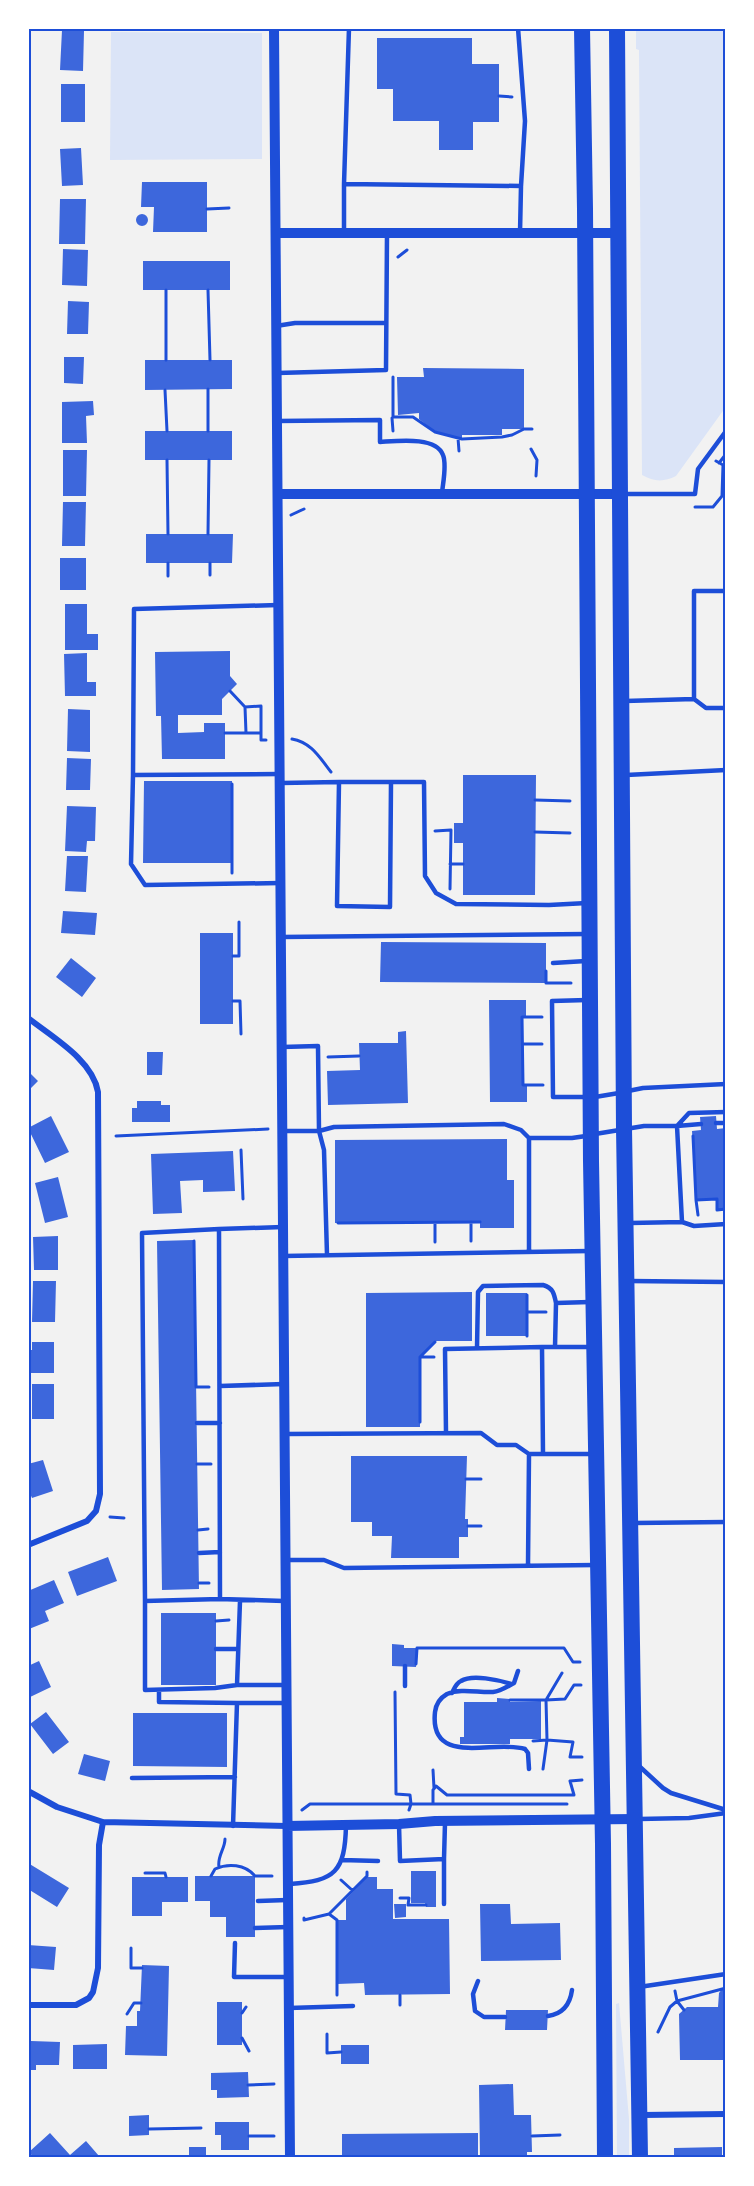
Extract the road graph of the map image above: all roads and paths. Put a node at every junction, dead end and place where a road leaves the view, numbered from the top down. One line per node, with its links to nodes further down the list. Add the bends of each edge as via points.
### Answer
1 (274, 28): 10 (street)
2 (349, 28): 6 (lane)
3 (518, 28): 7 (lane, via 525,121)
4 (582, 28): 13 (highway)
5 (617, 28): 14 (highway)
6 (344, 184): 7 (lane); 11 (lane)
7 (520, 186): 12 (lane)
8 (229, 208): 9 (path)
9 (207, 209)
10 (276, 233): 11 (street); 21 (street)
11 (345, 233): 15 (street)
12 (519, 233): 13 (street); 15 (street)
13 (585, 233): 14 (street); 42 (highway)
14 (619, 233): 43 (highway)
15 (387, 234): 20 (lane)
16 (406, 250): 17 (path, via 397,259)
17 (397, 265)
18 (166, 290): 22 (path)
19 (208, 290): 23 (path)
20 (386, 323): 21 (lane); 24 (lane, via 386,370)
21 (276, 326): 24 (street)
22 (166, 360)
23 (210, 360)
24 (276, 373): 28 (street)
25 (393, 377): 33 (path, via 393,417 413,417 435,432)
26 (208, 389): 31 (path)
27 (165, 390): 30 (path)
28 (277, 421): 40 (lane, via 380,420 380,442 425,442 441,452); 41 (street)
29 (532, 429): 33 (path, via 502,437)
30 (167, 431)
31 (208, 431)
32 (726, 431): 43 (lane, via 698,469 695,494)
33 (458, 438): 35 (path)
34 (531, 449): 39 (path, via 537,460)
35 (459, 451)
36 (726, 453): 44 (path, via 718,462 723,465 722,496 713,507)
37 (166, 460): 47 (path)
38 (209, 460): 48 (path)
39 (536, 476)
40 (442, 493): 41 (street); 42 (street)
41 (278, 494): 54 (street)
42 (587, 494): 43 (street); 82 (highway)
43 (621, 494): 57 (highway)
44 (695, 507)
45 (305, 509): 46 (path)
46 (290, 516)
47 (168, 534)
48 (208, 534)
49 (168, 563): 52 (path)
50 (210, 563): 51 (path)
51 (210, 575)
52 (168, 576)
53 (726, 591): 56 (lane, via 694,591)
54 (278, 605): 66 (lane, via 134,609); 68 (street)
55 (230, 691): 58 (path)
56 (694, 699): 57 (lane); 59 (lane, via 706,708)
57 (623, 702): 67 (highway)
58 (245, 707): 61 (path, via 261,706); 62 (path)
59 (726, 708)
60 (225, 733): 62 (path)
61 (261, 733): 62 (path); 64 (path, via 261,740)
62 (246, 734)
63 (292, 739): 70 (path, via 309,745)
64 (268, 740)
65 (726, 770): 67 (lane)
66 (133, 775): 68 (lane); 80 (lane, via 131,864 145,885)
67 (623, 775): 103 (highway)
68 (279, 778): 70 (lane); 80 (street)
69 (232, 781): 77 (path)
70 (339, 782): 71 (lane); 71 (lane, via 337,906 390,907)
71 (391, 782): 82 (lane, via 424,782 425,876 436,893 447,900 456,904)
72 (536, 800): 73 (path)
73 (570, 801)
74 (434, 831): 78 (path, via 451,830)
75 (536, 832): 76 (path)
76 (570, 833)
77 (232, 863)
78 (450, 864): 79 (path); 81 (path)
79 (463, 864)
80 (280, 883): 85 (street)
81 (450, 891)
82 (590, 903): 84 (highway)
83 (239, 922): 86 (path, via 239,956)
84 (590, 934): 85 (lane); 87 (highway)
85 (281, 937): 98 (street)
86 (233, 956)
87 (590, 961): 88 (lane); 91 (highway)
88 (553, 963)
89 (546, 983): 90 (path)
90 (571, 983)
91 (590, 1000): 93 (lane, via 552,1001); 104 (highway)
92 (233, 1001): 95 (path, via 240,1000)
93 (552, 1017): 96 (path, via 522,1017); 97 (lane)
94 (28, 1018): 175 (street, via 84,1063 98,1092 100,1494 96,1511 87,1521)
95 (241, 1034)
96 (523, 1044): 97 (path); 102 (path, via 523,1085)
97 (553, 1044): 102 (lane)
98 (282, 1047): 100 (lane, via 318,1046); 112 (street)
99 (359, 1056): 100 (path)
100 (318, 1057): 113 (lane)
101 (726, 1084): 103 (lane)
102 (553, 1085): 104 (lane, via 553,1097)
103 (624, 1092): 104 (lane); 110 (highway)
104 (591, 1097): 115 (highway)
105 (726, 1112): 109 (lane, via 688,1113)
106 (716, 1123): 107 (lane)
107 (726, 1123)
108 (701, 1124): 109 (lane)
109 (677, 1126): 110 (lane); 126 (lane)
110 (624, 1128): 115 (lane); 128 (highway)
111 (268, 1129): 116 (path)
112 (282, 1131): 113 (lane); 132 (street)
113 (319, 1131): 117 (lane, via 334,1127 504,1124); 139 (lane, via 324,1150)
114 (692, 1131): 122 (path)
115 (591, 1135): 117 (lane); 135 (highway)
116 (116, 1136)
117 (529, 1138): 136 (lane)
118 (241, 1150): 120 (path)
119 (234, 1163): 120 (path)
120 (241, 1163): 121 (path)
121 (243, 1199)
122 (696, 1200): 123 (path, via 717,1199 717,1210); 131 (path)
123 (726, 1209)
124 (471, 1222): 125 (path); 127 (path); 138 (path)
125 (480, 1222)
126 (682, 1222): 128 (lane); 131 (lane)
127 (435, 1223): 129 (path); 137 (path)
128 (626, 1223): 141 (highway)
129 (335, 1224)
130 (726, 1224): 131 (lane)
131 (698, 1225)
132 (283, 1227): 133 (lane); 140 (street)
133 (219, 1230): 157 (lane); 182 (lane, via 142,1233)
134 (194, 1240): 158 (path)
135 (592, 1251): 136 (lane); 144 (highway)
136 (529, 1252): 138 (lane)
137 (435, 1253): 138 (lane); 139 (lane)
138 (471, 1253)
139 (327, 1255): 140 (lane)
140 (283, 1256): 156 (street)
141 (627, 1281): 142 (lane); 172 (highway)
142 (726, 1282)
143 (527, 1293): 146 (path)
144 (593, 1302): 145 (lane); 153 (highway)
145 (556, 1303): 147 (lane); 154 (lane, via 554,1292 543,1284 483,1286 478,1292)
146 (527, 1312): 147 (path); 148 (path, via 527,1336)
147 (556, 1312): 152 (lane)
148 (517, 1336)
149 (440, 1341): 150 (path)
150 (434, 1343): 155 (path); 155 (path, via 434,1356)
151 (542, 1347): 152 (lane); 154 (lane); 165 (lane)
152 (555, 1347): 153 (lane)
153 (594, 1347): 166 (highway)
154 (477, 1348): 162 (lane, via 445,1348)
155 (420, 1357): 161 (path)
156 (284, 1384): 157 (lane); 163 (street)
157 (220, 1386): 160 (lane)
158 (196, 1387)
159 (197, 1423): 160 (lane)
160 (220, 1423): 176 (lane)
161 (420, 1427)
162 (446, 1433): 163 (lane); 164 (lane, via 481,1433 497,1445 516,1445)
163 (285, 1434): 178 (street)
164 (529, 1454): 165 (lane); 180 (lane)
165 (543, 1454): 166 (lane)
166 (596, 1454): 179 (highway)
167 (466, 1479): 168 (path)
168 (481, 1479)
169 (110, 1517): 170 (path)
170 (124, 1518)
171 (726, 1522): 172 (lane)
172 (631, 1523): 207 (highway)
173 (468, 1526): 174 (path)
174 (481, 1526)
175 (28, 1545)
176 (220, 1552): 177 (lane); 181 (lane)
177 (199, 1553)
178 (285, 1560): 180 (lane, via 324,1560 344,1568); 184 (street)
179 (598, 1565): 180 (lane); 223 (highway)
180 (528, 1566)
181 (220, 1599): 182 (lane); 183 (lane)
182 (145, 1601): 197 (lane, via 145,1690)
183 (240, 1601): 184 (lane); 187 (lane)
184 (286, 1601): 194 (street)
185 (417, 1648): 188 (path, via 564,1648 573,1662)
186 (216, 1649): 187 (lane)
187 (238, 1649): 193 (lane)
188 (580, 1662)
189 (405, 1666): 196 (lane)
190 (518, 1671): 192 (lane)
191 (562, 1673): 201 (path)
192 (511, 1684): 198 (lane, via 496,1692); 198 (lane, via 496,1678 464,1679)
193 (237, 1685): 194 (lane); 197 (lane)
194 (286, 1685): 203 (street)
195 (581, 1685): 201 (path, via 574,1685 565,1700)
196 (405, 1686)
197 (159, 1690): 202 (lane, via 159,1702)
198 (452, 1693): 208 (lane, via 436,1707 435,1726 442,1740 455,1748 525,1749)
199 (395, 1694): 216 (path, via 396,1794 410,1795)
200 (510, 1700): 201 (path)
201 (546, 1700): 204 (path)
202 (237, 1703): 203 (lane); 211 (lane)
203 (286, 1703): 229 (street)
204 (547, 1740): 205 (path); 206 (path, via 573,1742 570,1757); 209 (path)
205 (528, 1741)
206 (582, 1757)
207 (634, 1761): 221 (lane, via 671,1794); 222 (highway)
208 (529, 1769)
209 (543, 1769)
210 (434, 1770): 214 (path)
211 (235, 1777): 212 (lane); 228 (lane)
212 (132, 1778)
213 (582, 1780): 214 (path, via 570,1781 574,1795 447,1795 438,1786)
214 (434, 1788): 219 (path)
215 (28, 1791): 225 (street, via 57,1807)
216 (411, 1804): 218 (path); 219 (path); 220 (path)
217 (571, 1805): 219 (path)
218 (306, 1806)
219 (433, 1806)
220 (408, 1811)
221 (726, 1811): 222 (lane, via 689,1818)
222 (636, 1819): 223 (street); 259 (highway)
223 (602, 1820): 224 (street); 291 (highway)
224 (445, 1821): 226 (street); 232 (lane)
225 (103, 1822): 228 (street); 265 (street, via 99,1845 98,1968 93,1992 76,2005)
226 (399, 1824): 227 (street); 232 (lane, via 400,1861)
227 (346, 1825): 229 (street); 231 (lane)
228 (233, 1826): 229 (street)
229 (287, 1826): 241 (street)
230 (225, 1839): 234 (path)
231 (342, 1860): 233 (lane); 236 (lane)
232 (444, 1860): 246 (lane)
233 (378, 1861)
234 (219, 1867): 237 (path); 238 (path, via 239,1866 248,1868 255,1876)
235 (145, 1873): 240 (path, via 165,1873)
236 (333, 1873): 241 (lane, via 315,1882); 242 (path)
237 (211, 1876)
238 (272, 1876)
239 (367, 1876): 242 (path)
240 (166, 1877)
241 (287, 1884): 244 (street)
242 (353, 1891): 248 (path)
243 (400, 1898): 247 (path, via 408,1898 408,1905)
244 (287, 1900): 245 (lane); 250 (street)
245 (258, 1901)
246 (444, 1904)
247 (426, 1905)
248 (329, 1914): 249 (path); 258 (path, via 337,1920)
249 (304, 1920)
250 (288, 1927): 251 (lane); 256 (street)
251 (255, 1928)
252 (235, 1943): 256 (lane, via 234,1977)
253 (131, 1948): 254 (path, via 131,1968)
254 (142, 1968)
255 (726, 1974): 259 (lane)
256 (289, 1977): 269 (street)
257 (477, 1982): 274 (lane, via 473,1994 475,2011 484,2017)
258 (337, 1984)
259 (638, 1987): 283 (highway)
260 (726, 1988): 263 (path)
261 (572, 1990): 273 (lane, via 565,2007)
262 (400, 1995): 266 (path)
263 (677, 2001): 270 (path); 275 (path)
264 (141, 2003): 272 (path, via 134,2003)
265 (28, 2005)
266 (400, 2005)
267 (353, 2006): 269 (lane)
268 (246, 2007): 271 (path)
269 (289, 2008): 290 (street)
270 (684, 2010)
271 (242, 2013)
272 (127, 2014)
273 (548, 2016)
274 (505, 2018)
275 (658, 2032)
276 (327, 2034): 279 (path, via 327,2053)
277 (242, 2038): 278 (path)
278 (249, 2051)
279 (341, 2052)
280 (274, 2084): 281 (path)
281 (248, 2085)
282 (726, 2114): 283 (street)
283 (640, 2115): 292 (highway)
284 (201, 2128): 285 (path)
285 (149, 2129)
286 (560, 2135): 289 (path)
287 (249, 2136): 288 (path)
288 (274, 2136)
289 (531, 2136)
290 (290, 2157)
291 (606, 2157)
292 (640, 2157)

